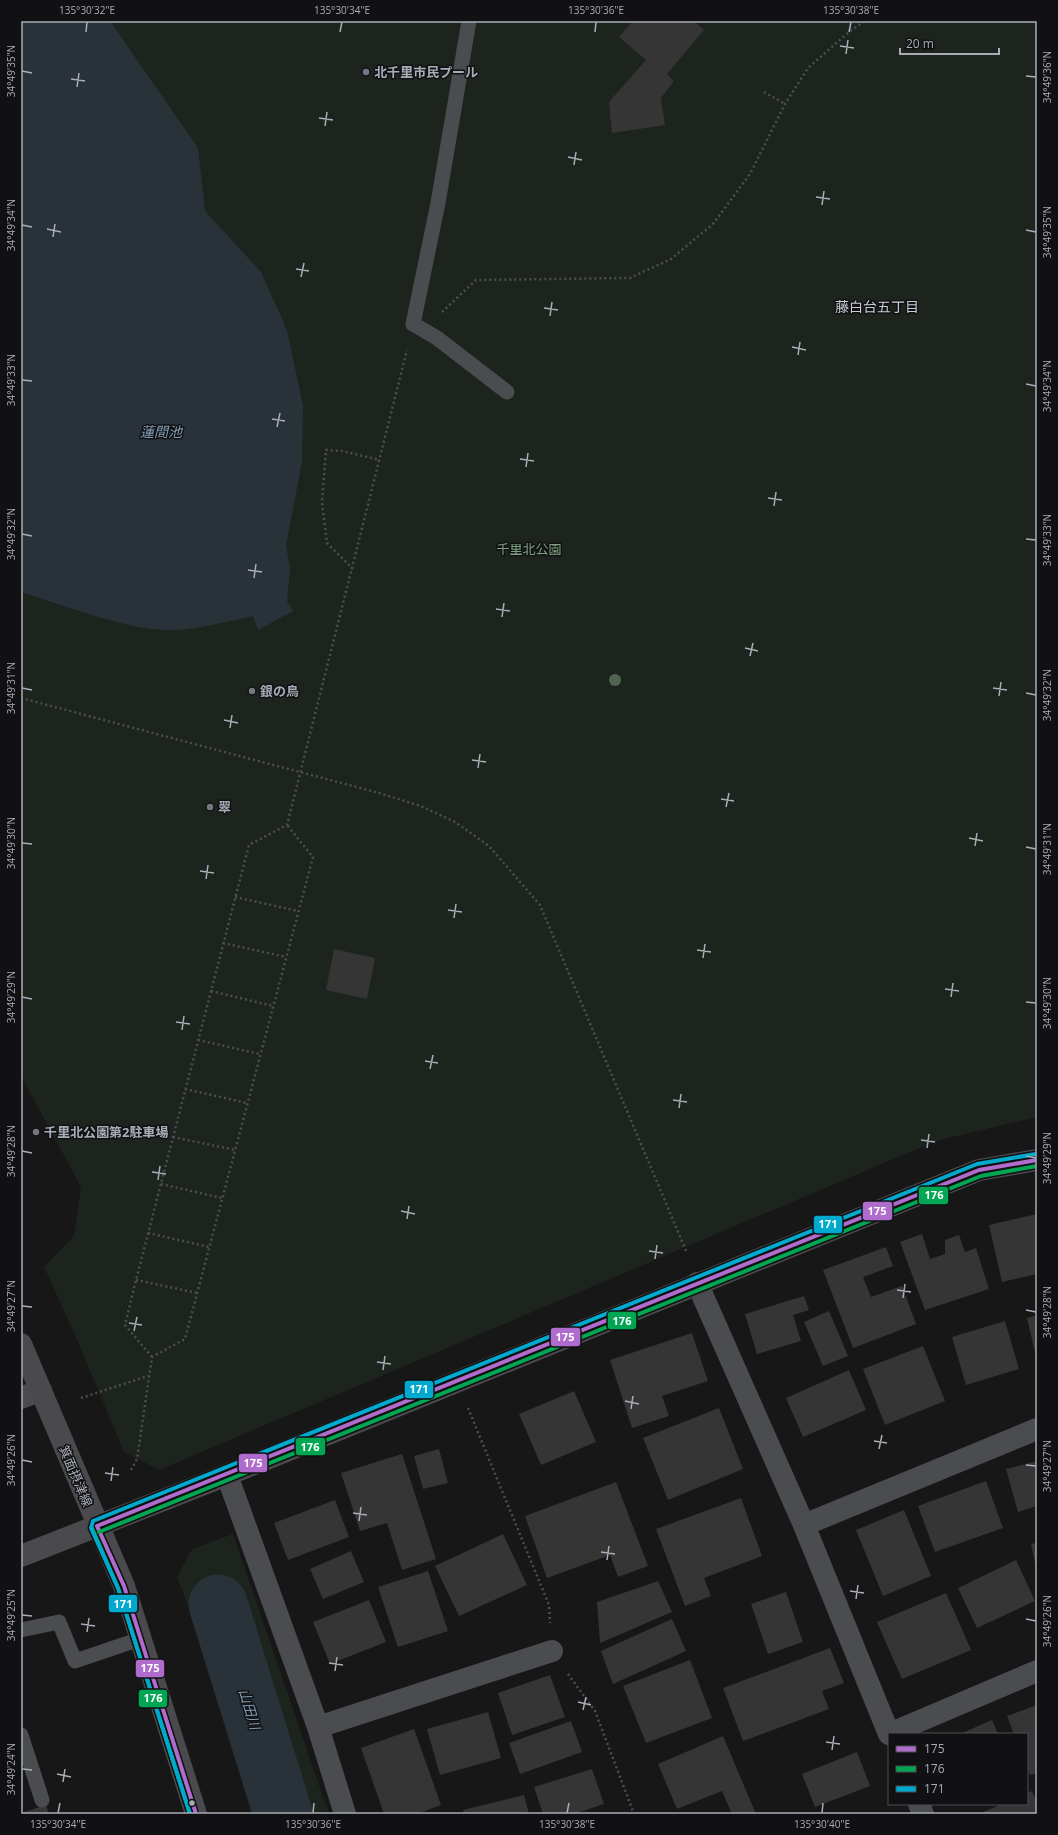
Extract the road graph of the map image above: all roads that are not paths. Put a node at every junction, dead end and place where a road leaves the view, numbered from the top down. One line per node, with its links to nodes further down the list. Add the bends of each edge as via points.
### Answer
1 (468, 21): 2 (lane, via 441,188 413,324 437,338)
2 (507, 392)
3 (1037, 1160): 4 (street, via 978,1170)
4 (697, 1282): 9 (street); 10 (street)
5 (21, 1344): 6 (street, 箕面摂津線)
6 (41, 1390): 7 (street); 11 (street, 箕面摂津線)
7 (21, 1398)
8 (1037, 1429): 10 (street)
9 (227, 1475): 11 (street); 17 (street)
10 (804, 1525): 18 (street)
11 (97, 1526): 12 (street); 14 (street, 箕面摂津線, via 124,1586)
12 (21, 1556)
13 (21, 1630): 14 (lane, via 59,1622 75,1661)
14 (140, 1639): 22 (street, 箕面摂津線)
15 (552, 1651): 17 (street)
16 (1037, 1671): 19 (street)
17 (318, 1726): 23 (street)
18 (889, 1733)
19 (891, 1733)
20 (21, 1735): 21 (lane)
21 (42, 1800)
22 (196, 1814)
23 (345, 1814)

